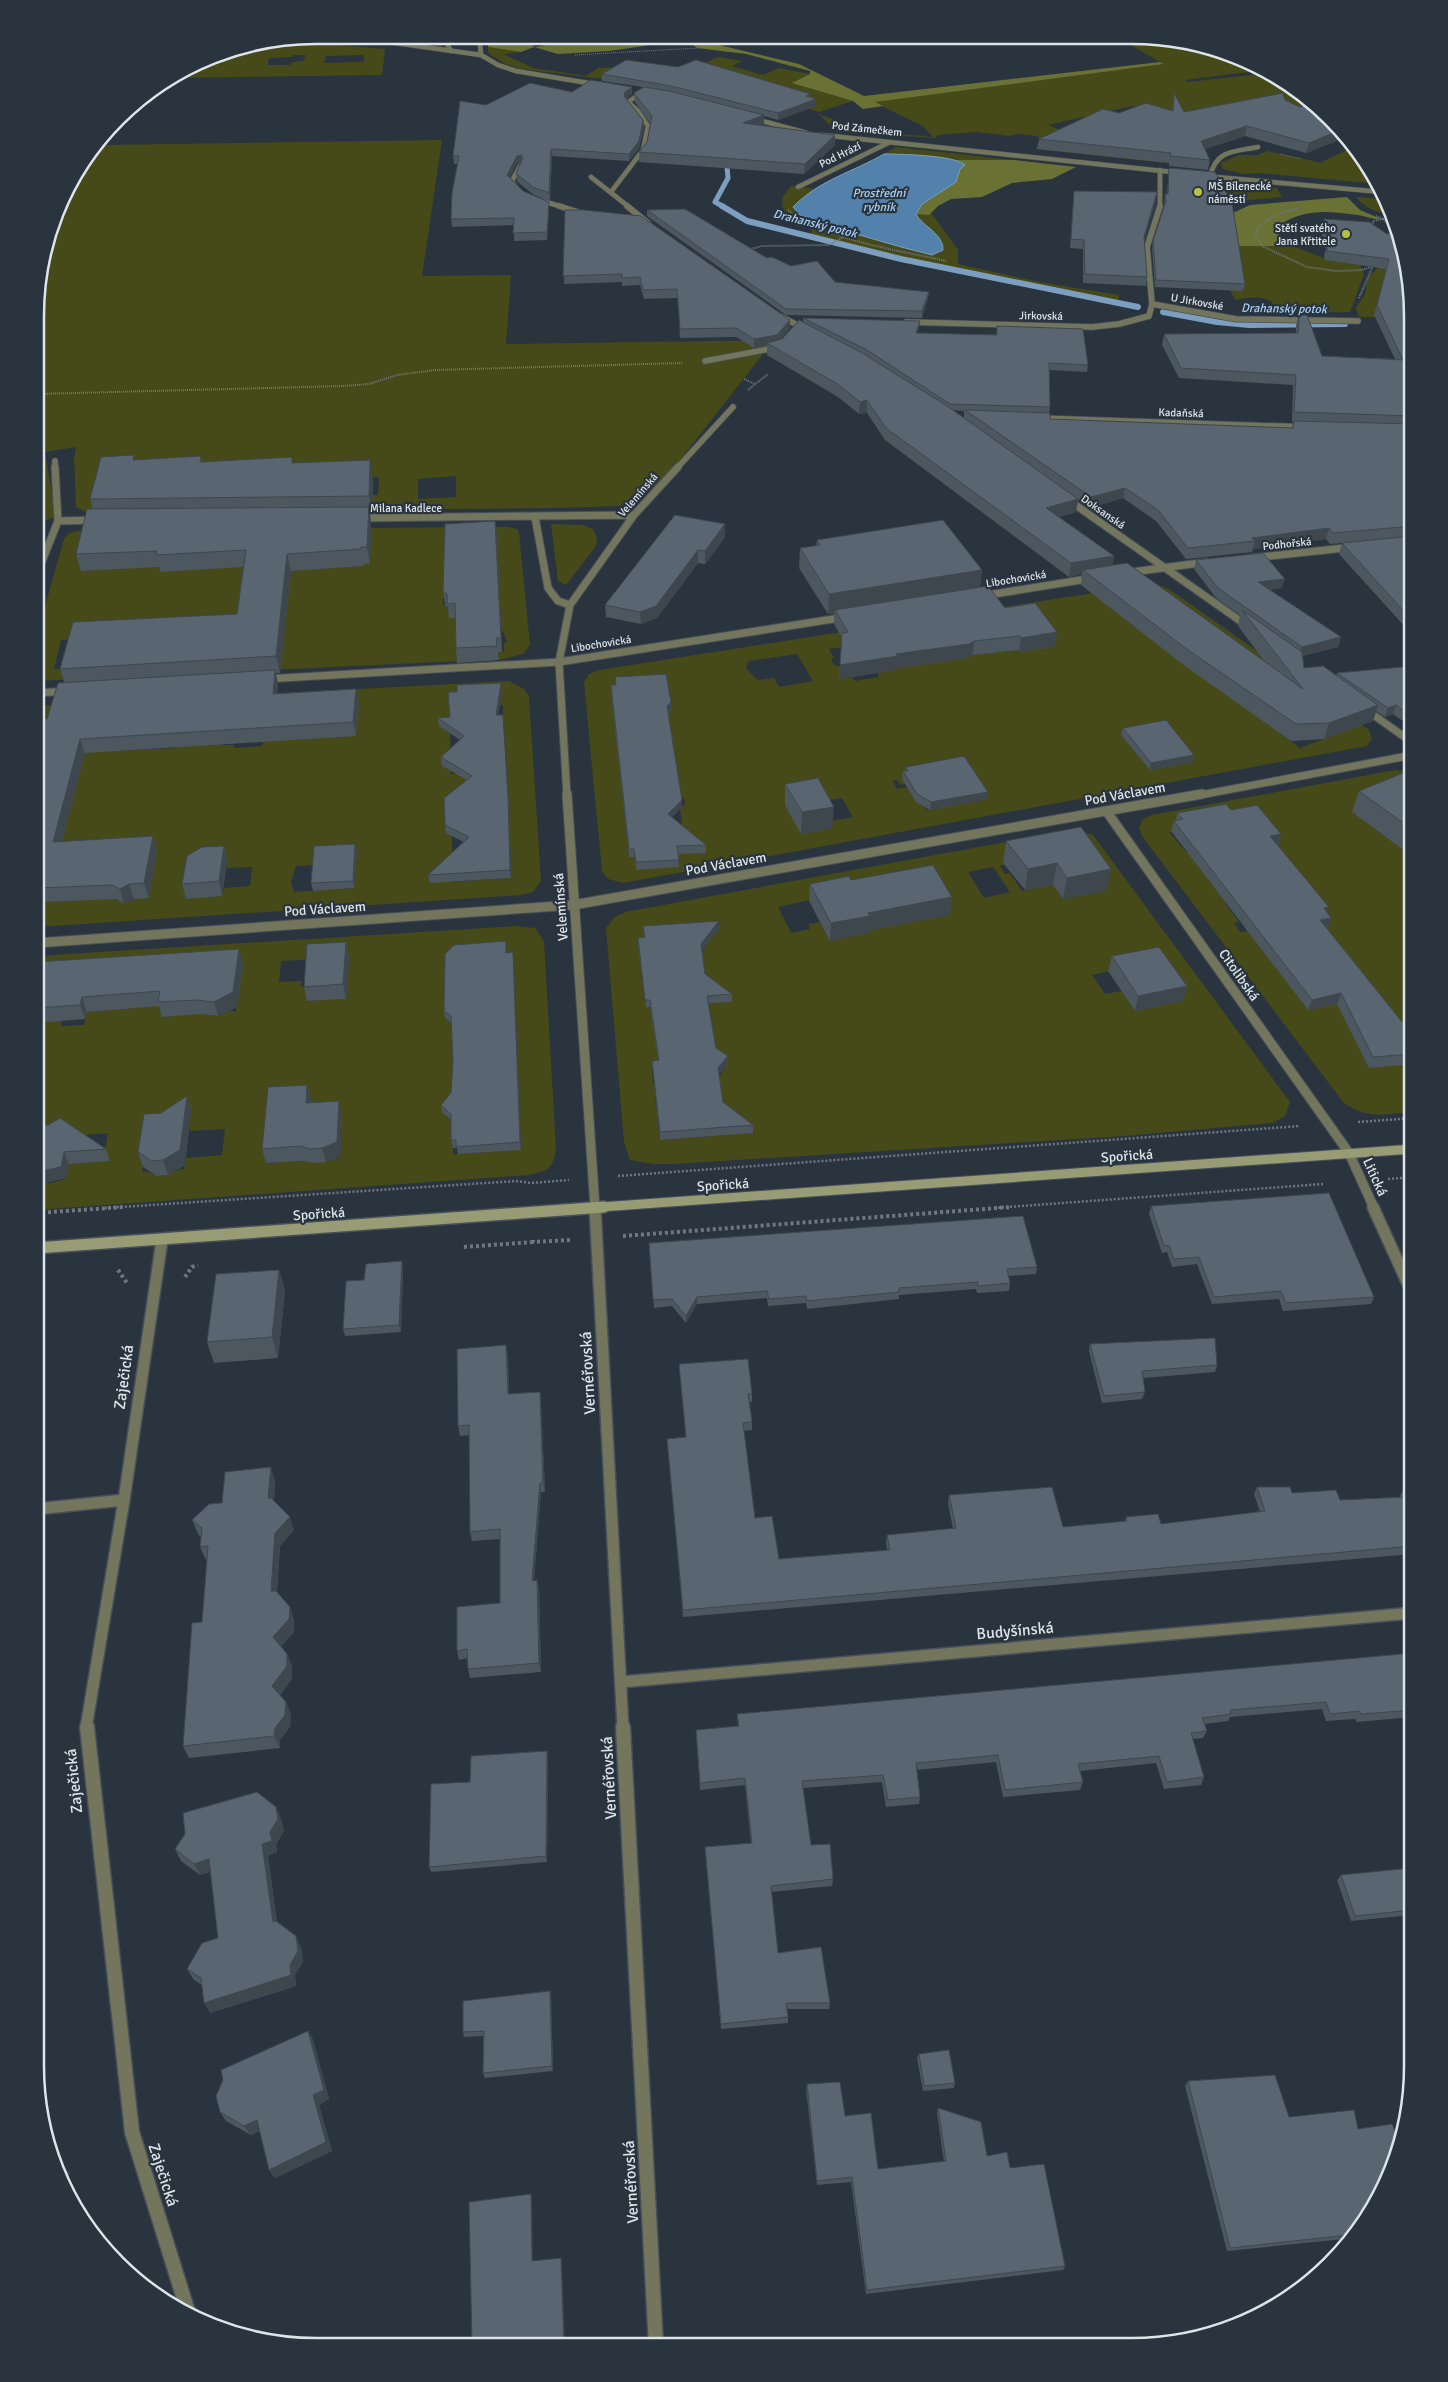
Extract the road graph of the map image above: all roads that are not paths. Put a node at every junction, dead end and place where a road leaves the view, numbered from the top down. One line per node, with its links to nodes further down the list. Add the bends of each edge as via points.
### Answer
1 (402, 44): 4 (street)
2 (447, 44): 4 (street)
3 (480, 44): 5 (street)
4 (451, 51): 5 (street)
5 (481, 55): 6 (street, via 516,71)
6 (606, 86)
7 (635, 90): 8 (street)
8 (644, 92): 9 (street); 19 (street, via 628,102 648,126 643,150)
9 (653, 93)
10 (748, 117): 11 (street, Pod Zámečkem, via 799,131)
11 (891, 142): 14 (street, Pod Zámečkem); 17 (street, Pod Hrází)
12 (1258, 147): 15 (street, via 1221,155)
13 (520, 166): 20 (street, via 512,181 525,196 574,212)
14 (1159, 174): 15 (street, Pod Zámečkem); 24 (street, via 1160,207 1147,247)
15 (1210, 176): 18 (street, Pod Zámečkem)
16 (591, 177): 19 (street)
17 (798, 187)
18 (1374, 191)
19 (611, 192): 22 (street)
20 (592, 214)
21 (634, 218): 22 (street)
22 (642, 219): 23 (street)
23 (656, 229)
24 (1152, 304): 28 (street, U Jirkovské, via 1261,323); 29 (street, Jirkovská, via 1149,316 1092,327)
25 (768, 308): 26 (street)
26 (783, 319): 27 (street); 30 (street)
27 (802, 319)
28 (1358, 321)
29 (898, 322)
30 (798, 326): 31 (street); 32 (street)
31 (792, 333)
32 (815, 334)
33 (785, 341): 34 (street, via 779,348)
34 (705, 361)
35 (733, 407): 40 (street, Velemínská)
36 (1027, 418): 37 (street, Kadaňská)
37 (1314, 428)
38 (55, 462): 44 (street)
39 (1060, 494): 49 (street, Doksanská)
40 (634, 515): 41 (street, Milana Kadlece); 53 (street, Velemínská)
41 (535, 517): 42 (street, Milana Kadlece); 53 (street, via 548,588 558,601)
42 (346, 518)
43 (108, 520): 44 (street)
44 (58, 521): 46 (street)
45 (1365, 546): 47 (street, Podhořská)
46 (44, 556)
47 (1240, 559)
48 (1212, 562): 49 (street)
49 (1164, 567): 50 (street); 55 (street, Doksanská)
50 (1115, 575)
51 (1105, 576): 52 (street, Libochovická)
52 (969, 598)
53 (570, 605): 56 (street, Velemínská)
54 (852, 616): 56 (street, Libochovická)
55 (1252, 630)
56 (559, 662): 57 (street, Libochovická); 64 (street, Velemínská)
57 (254, 680)
58 (76, 690): 59 (street)
59 (44, 692)
60 (1356, 704): 61 (street)
61 (1404, 738)
62 (1404, 757): 63 (street, Pod Václavem)
63 (1107, 812): 64 (street, Pod Václavem); 67 (street, Citolibská)
64 (573, 905): 65 (street, Pod Václavem); 68 (street, Velemínská)
65 (44, 942)
66 (1404, 1150): 67 (street, Spořická)
67 (1349, 1153): 68 (street, Spořická); 71 (street, Litická)
68 (595, 1208): 69 (street, Spořická); 75 (street, Vernéřovská)
69 (162, 1240): 70 (street, Spořická); 72 (street, Zaječická)
70 (44, 1247)
71 (1404, 1275)
72 (124, 1500): 73 (street); 76 (street, Zaječická, via 86,1730 132,2132)
73 (44, 1508)
74 (1404, 1614): 75 (street, Budyšínská)
75 (620, 1682): 77 (street, Vernéřovská)
76 (186, 2305)
77 (656, 2338)

